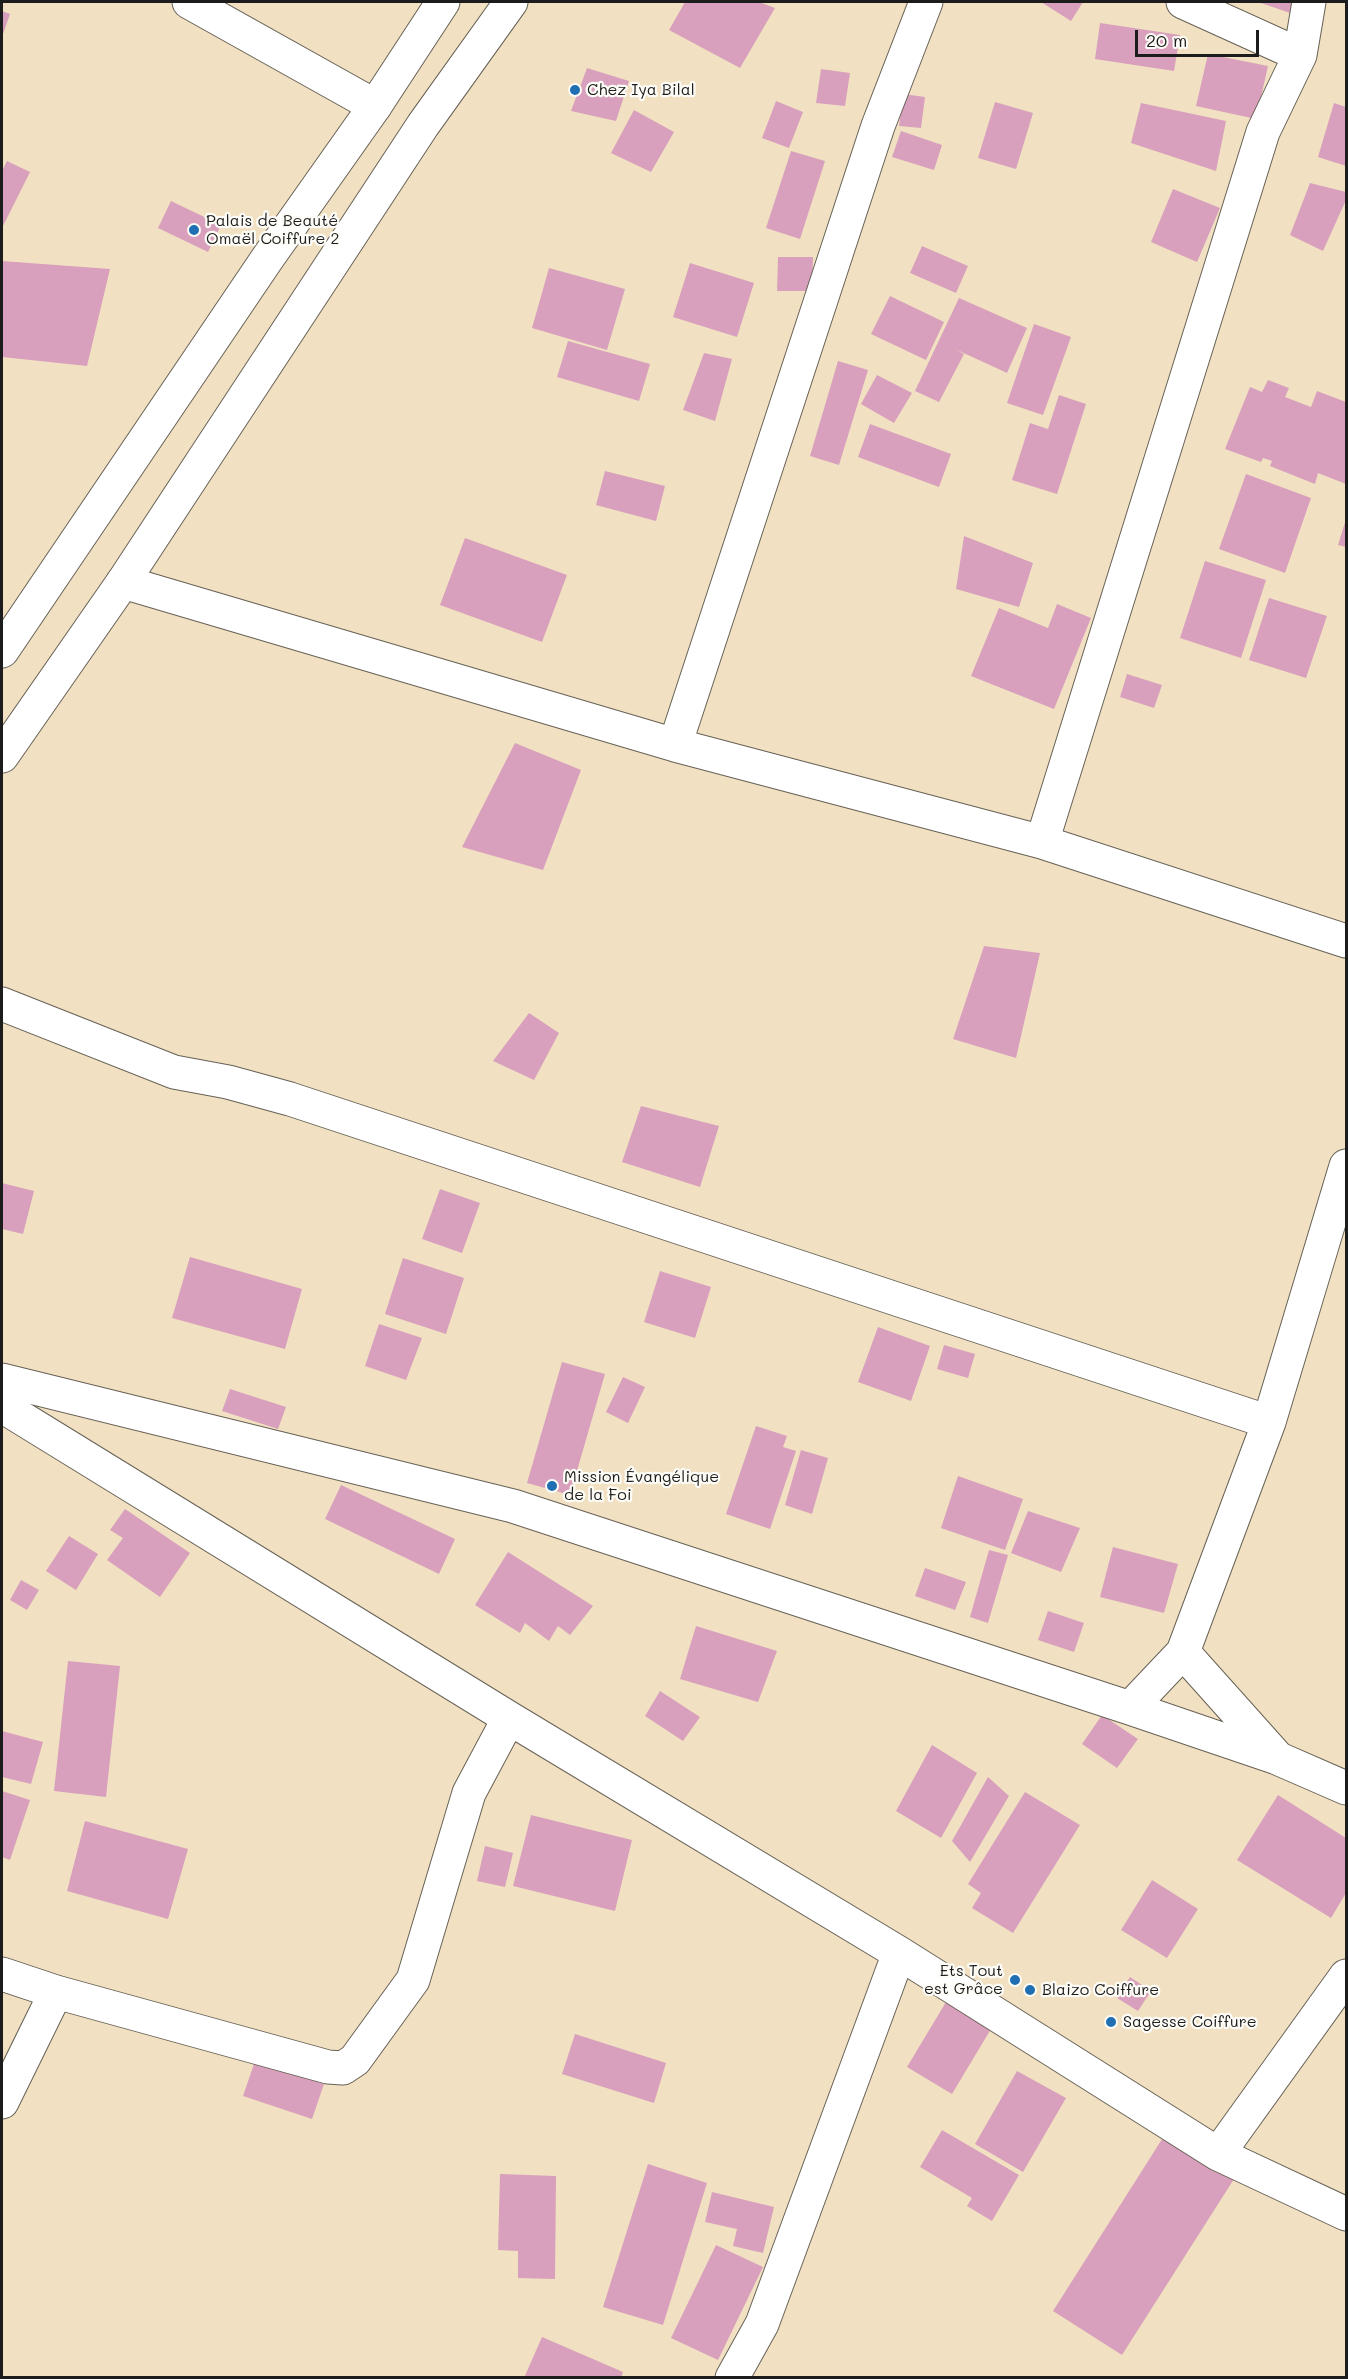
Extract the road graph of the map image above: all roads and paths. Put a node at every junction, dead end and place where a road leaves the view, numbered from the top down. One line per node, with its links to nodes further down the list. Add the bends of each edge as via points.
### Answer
1 (189, 2): 8 (street)
2 (443, 2): 8 (street)
3 (511, 2): 9 (street, via 423,125)
4 (926, 2): 11 (street, via 878,126)
5 (1182, 2): 7 (street)
6 (1309, 2): 7 (street)
7 (1300, 55): 13 (street, via 1263,132)
8 (375, 105): 10 (street)
9 (123, 582): 11 (street); 12 (street)
10 (2, 651)
11 (675, 745): 13 (street)
12 (2, 756)
13 (1042, 842): 14 (street)
14 (1347, 941)
15 (2, 1004): 19 (street, via 174,1072 290,1099)
16 (1347, 1166): 19 (street)
17 (2, 1380): 21 (street, via 513,1506)
18 (2, 1406): 22 (street)
19 (1269, 1422): 20 (street)
20 (1183, 1652): 21 (street); 23 (street)
21 (1130, 1708): 23 (street)
22 (509, 1718): 25 (street); 28 (street, via 468,1793 413,1980 355,2060 343,2068)
23 (1277, 1758): 24 (street)
24 (1347, 1788)
25 (899, 1953): 30 (street); 32 (street, via 762,2324)
26 (2, 1974): 28 (street)
27 (1347, 1976): 30 (street)
28 (56, 1992): 29 (street)
29 (2, 2102)
30 (1218, 2154): 31 (street)
31 (1347, 2214)
32 (732, 2378)

